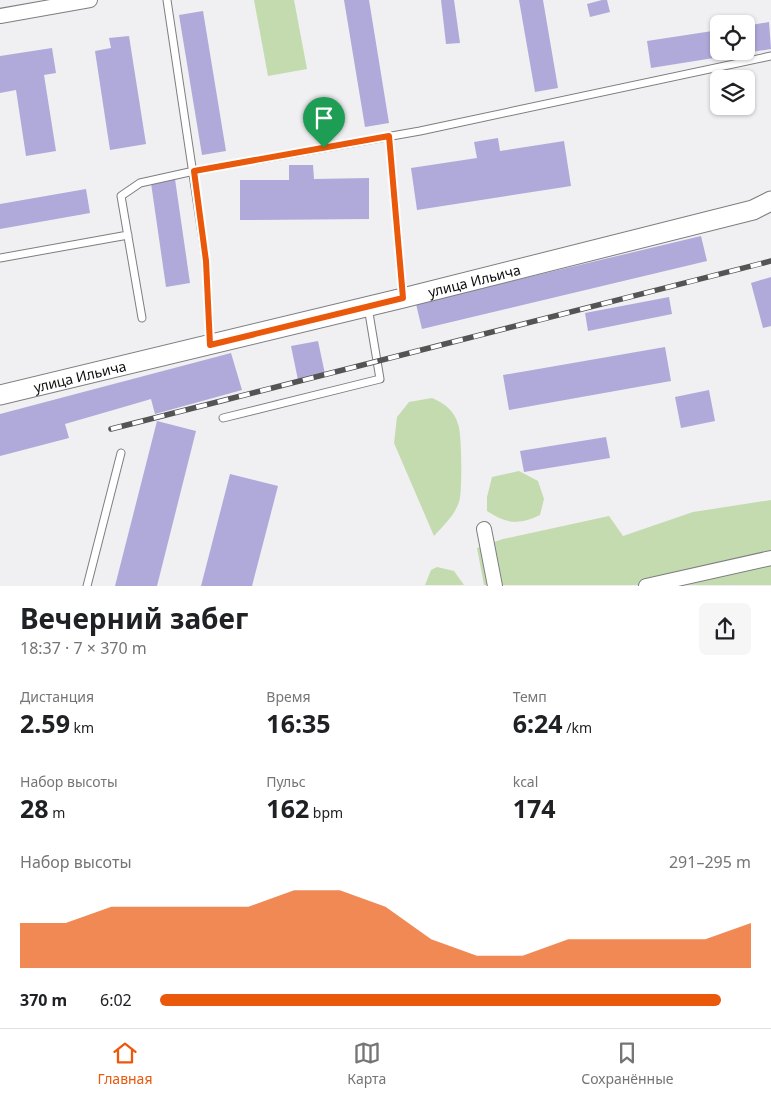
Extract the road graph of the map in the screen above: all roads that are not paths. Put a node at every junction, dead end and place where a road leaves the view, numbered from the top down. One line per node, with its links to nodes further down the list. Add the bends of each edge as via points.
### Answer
1 (90, 0): 3 (street)
2 (167, 0): 6 (lane)
3 (0, 16)
4 (771, 56): 5 (lane)
5 (389, 136): 6 (lane); 10 (lane)
6 (194, 171): 8 (lane, via 140,183 121,196); 13 (lane, via 206,261)
7 (771, 201): 10 (main road, улица Ильича, via 753,210)
8 (128, 235): 9 (lane); 12 (lane)
9 (0, 258)
10 (403, 298): 11 (main road, улица Ильича)
11 (368, 306): 13 (main road, улица Ильича); 15 (lane, via 380,379)
12 (142, 318)
13 (210, 345): 14 (main road, улица Ильича)
14 (0, 395)
15 (223, 418)
16 (121, 453): 19 (lane)
17 (484, 528): 20 (street)
18 (771, 558): 21 (street)
19 (87, 586)
20 (495, 586)
21 (646, 586)

